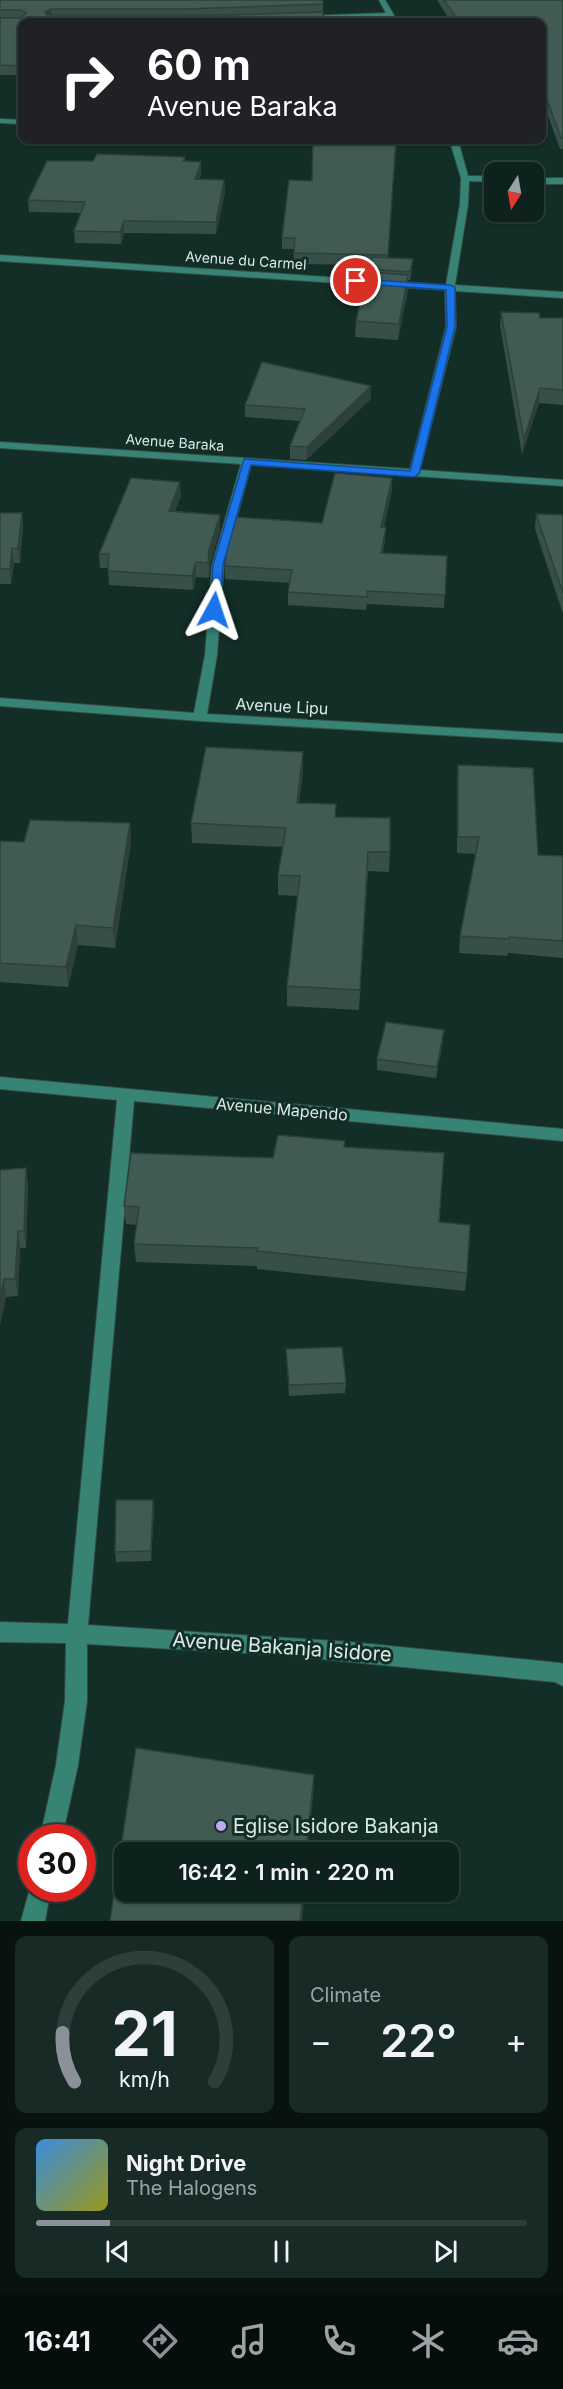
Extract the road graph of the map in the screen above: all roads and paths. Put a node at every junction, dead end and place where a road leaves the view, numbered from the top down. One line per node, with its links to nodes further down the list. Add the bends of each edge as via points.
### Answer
1 (382, 0): 2 (street)
2 (392, 18)
3 (0, 121): 4 (street)
4 (18, 122)
5 (455, 144): 6 (street)
6 (465, 178): 7 (street); 11 (street)
7 (484, 179)
8 (544, 180): 9 (street)
9 (563, 181)
10 (0, 258): 11 (street, Avenue du Carmel)
11 (450, 287): 12 (street, Avenue du Carmel); 15 (street, via 451,327)
12 (563, 295)
13 (0, 445): 14 (street, Avenue Baraka)
14 (248, 461): 15 (street, Avenue Baraka); 18 (street, via 218,565 211,655)
15 (414, 474): 16 (street, Avenue Baraka)
16 (563, 483)
17 (0, 702): 18 (street, Avenue Lipu)
18 (200, 717): 19 (street, Avenue Lipu)
19 (563, 738)
20 (0, 1083): 21 (street, Avenue Mapendo)
21 (126, 1095): 22 (street, Avenue Mapendo); 24 (street)
22 (563, 1135)
23 (0, 1632): 24 (street, Avenue Bakanja Isidore)
24 (76, 1634): 25 (street, Avenue Bakanja Isidore, via 420,1657); 26 (street, via 76,1701 68,1765)
25 (563, 1676)
26 (54, 1824)
27 (37, 1902): 28 (street)
28 (33, 1921)

